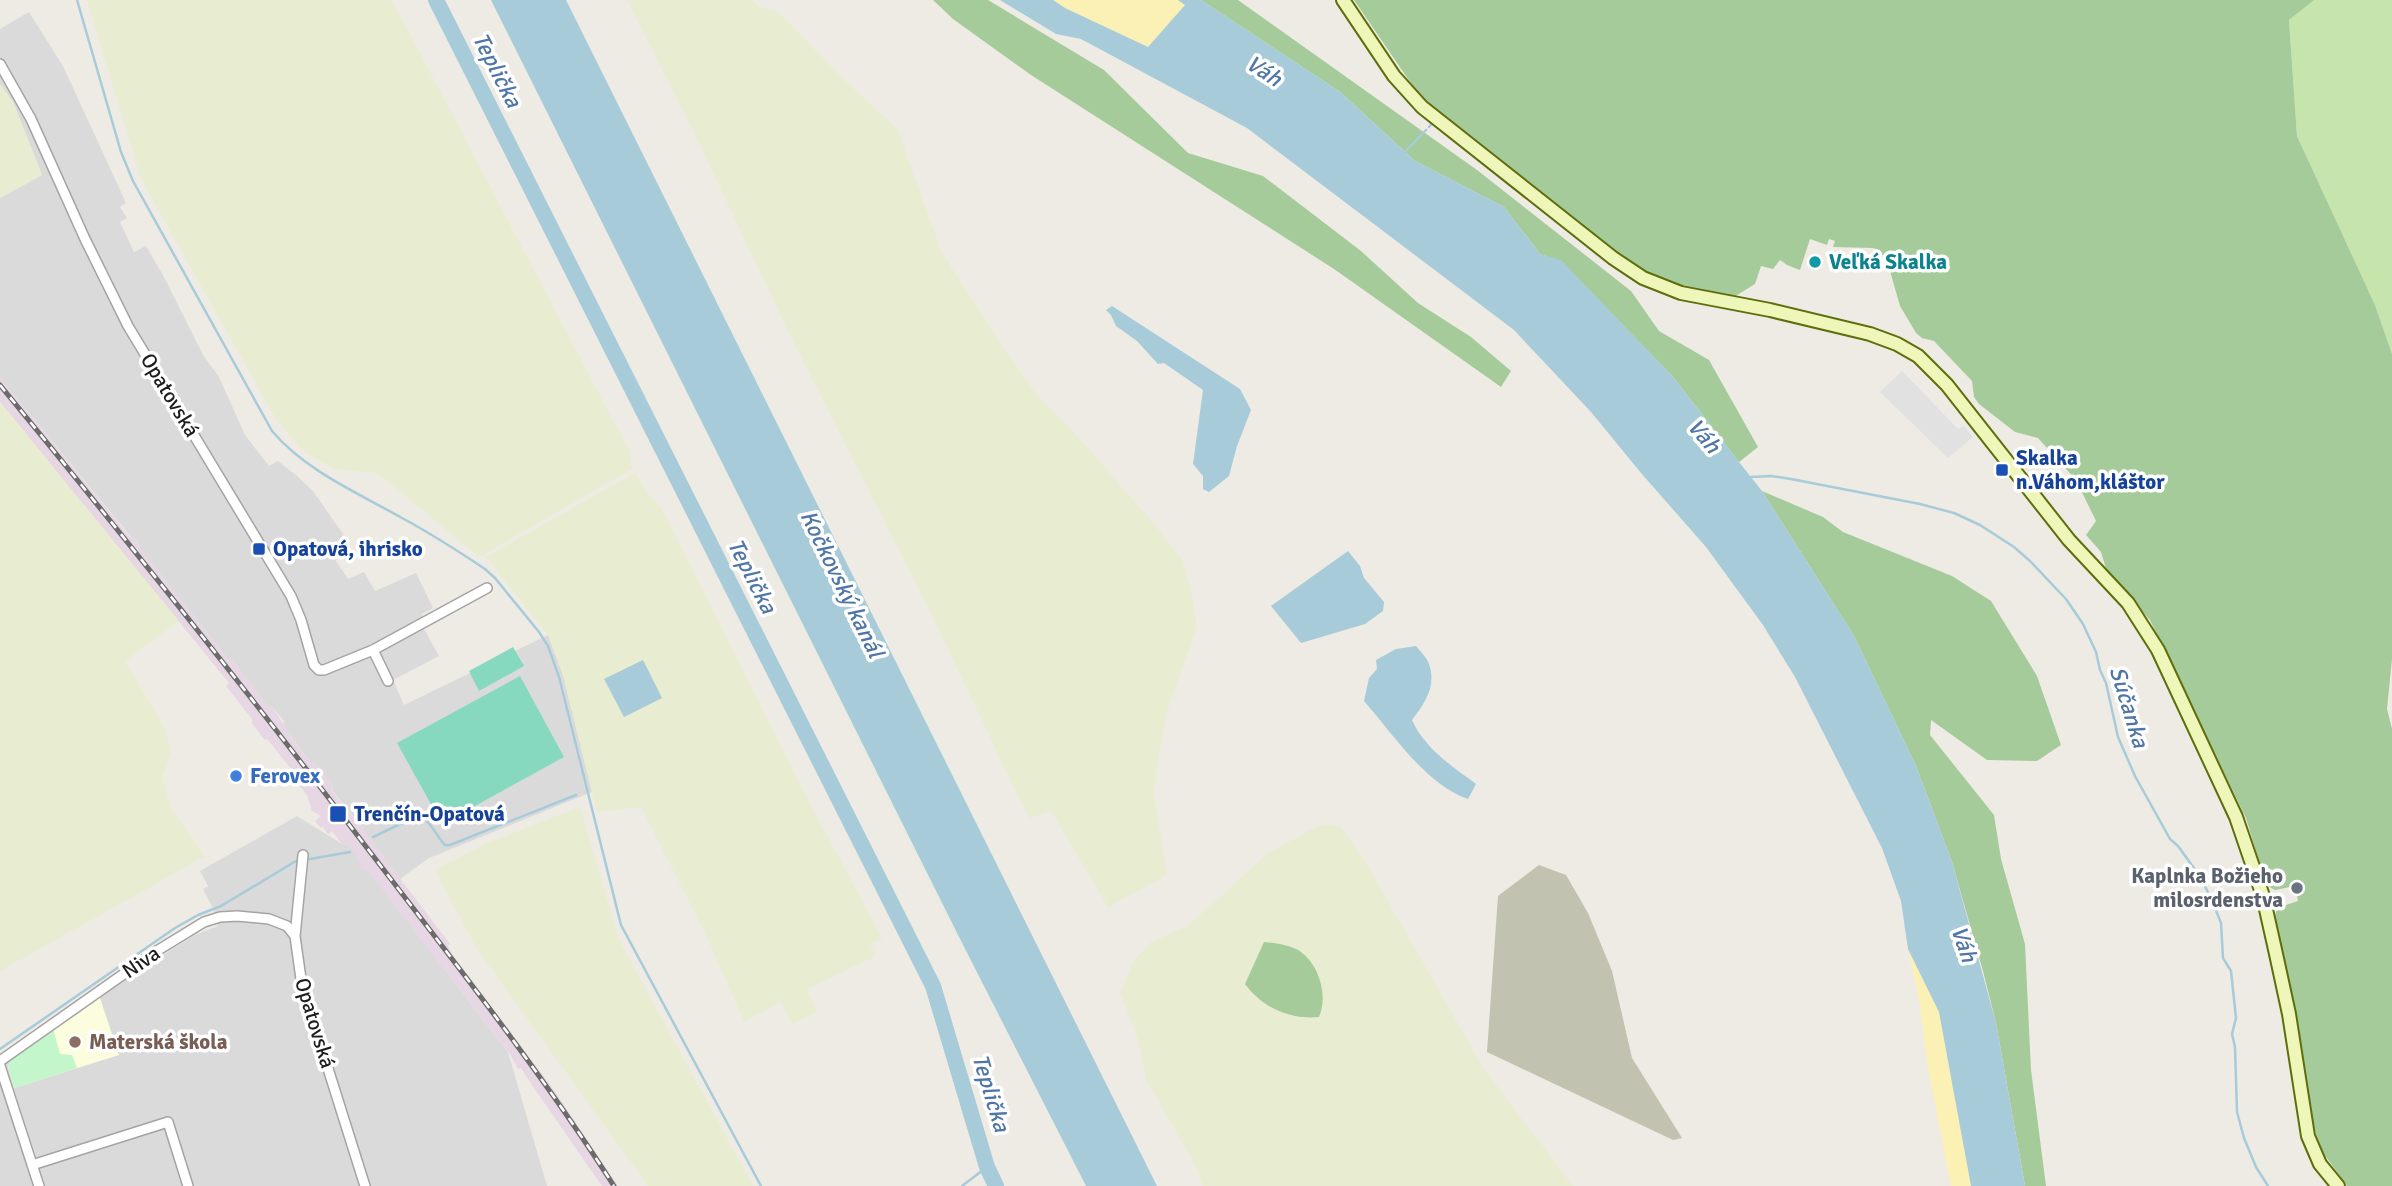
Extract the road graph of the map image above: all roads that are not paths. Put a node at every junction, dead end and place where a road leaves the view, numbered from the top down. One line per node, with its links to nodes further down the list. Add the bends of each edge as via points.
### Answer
1 (1343, 0): 13 (main road, via 1394,76 1422,107 1643,278 1681,293 1879,337 1918,356 1947,385 2057,525 2127,603 2158,650 2222,783 2249,854 2289,1014 2308,1136 2320,1164)
2 (0, 64): 4 (street, Opatovská, via 31,119 128,326 291,596 314,665 324,670)
3 (487, 588): 4 (street, Opatovská)
4 (373, 650): 5 (street)
5 (388, 681)
6 (303, 855): 7 (street, Opatovská)
7 (295, 936): 8 (street, Niva, via 288,926 269,919 237,916 204,922); 12 (street, Opatovská, via 302,986)
8 (0, 1063): 9 (street, Niva)
9 (32, 1164): 10 (street, Niva); 11 (street, via 168,1122)
10 (39, 1186)
11 (188, 1186)
12 (365, 1186)
13 (2338, 1186)

